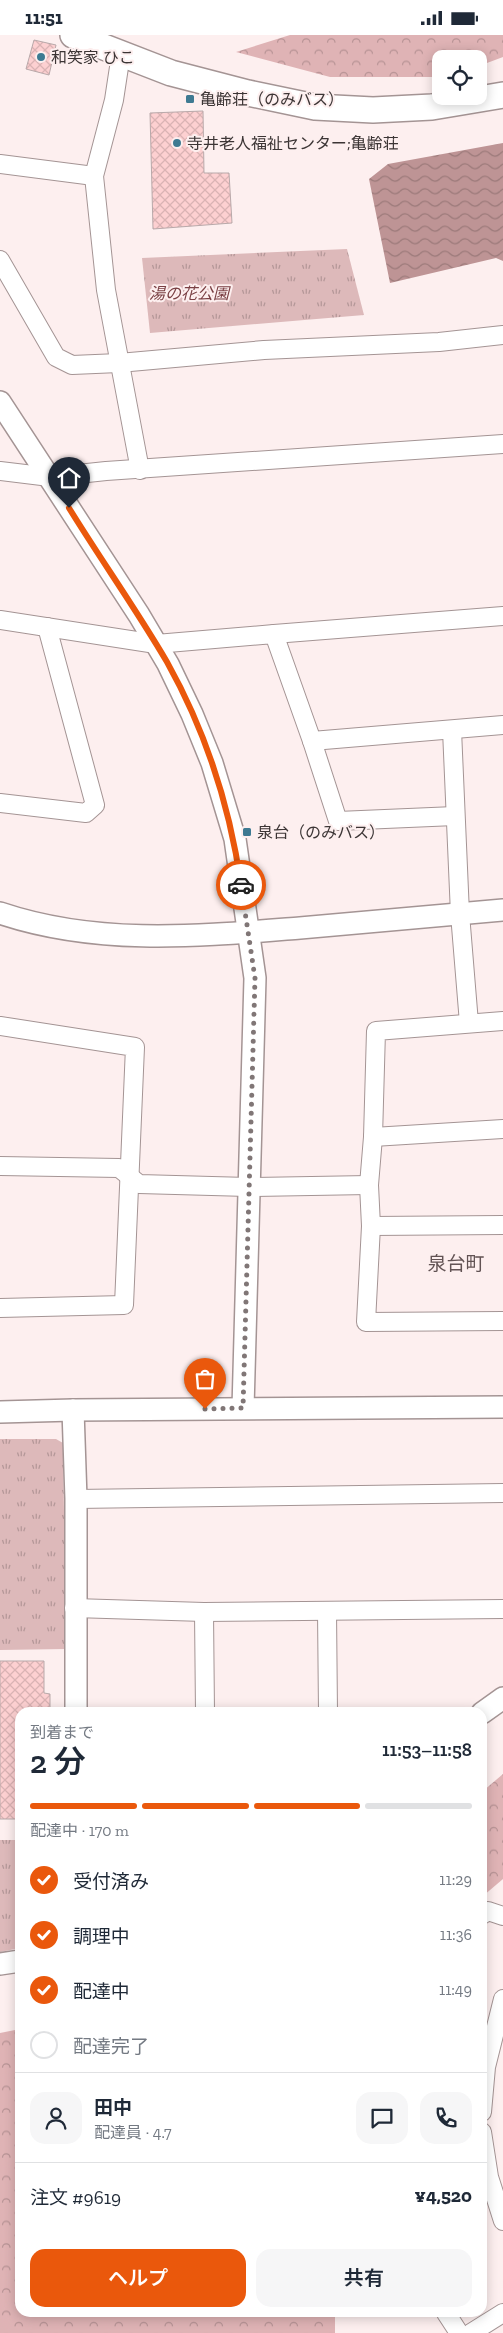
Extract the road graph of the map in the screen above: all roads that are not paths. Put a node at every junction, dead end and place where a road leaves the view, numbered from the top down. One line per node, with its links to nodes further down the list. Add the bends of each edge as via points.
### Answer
1 (73, 35): 2 (main road)
2 (121, 54): 3 (main road, via 171,73 314,107 373,110 432,107); 5 (street, via 114,100)
3 (503, 95)
4 (0, 164): 5 (street)
5 (94, 176): 8 (street, via 106,289)
6 (0, 260): 8 (street, via 56,357 72,365)
7 (503, 335): 8 (street)
8 (119, 363): 11 (street)
9 (0, 402): 13 (street)
10 (503, 444): 11 (street)
11 (140, 470): 13 (street)
12 (0, 471): 13 (street)
13 (50, 477): 18 (street)
14 (503, 616): 17 (street)
15 (0, 620): 16 (street)
16 (47, 627): 18 (street); 22 (street, via 95,805 86,813)
17 (274, 634): 18 (street); 21 (street)
18 (156, 644): 27 (street, via 192,713 222,794 234,839)
19 (503, 725): 20 (street)
20 (452, 730): 21 (street); 23 (street)
21 (312, 741): 23 (street, via 338,821)
22 (0, 803)
23 (455, 816): 26 (street)
24 (503, 910): 26 (street)
25 (0, 913): 27 (street, via 40,924 124,937)
26 (460, 914): 27 (street); 29 (street)
27 (248, 932): 36 (street, via 255,978)
28 (503, 1021): 29 (street)
29 (469, 1023): 32 (street, via 376,1031)
30 (0, 1026): 34 (street, via 135,1047)
31 (503, 1129): 32 (street)
32 (373, 1137): 35 (street)
33 (0, 1167): 34 (street, via 119,1168)
34 (130, 1177): 36 (street, via 139,1184); 39 (street, via 124,1305)
35 (369, 1185): 36 (street); 38 (street)
36 (248, 1187): 42 (street)
37 (503, 1225): 38 (street)
38 (371, 1226): 40 (street, via 366,1322)
39 (0, 1308)
40 (503, 1321)
41 (503, 1407): 42 (street)
42 (243, 1408): 43 (street)
43 (73, 1409): 44 (street); 46 (street)
44 (0, 1412)
45 (503, 1493): 46 (street)
46 (76, 1499): 47 (street)
47 (74, 1608): 50 (street); 52 (street)
48 (503, 1609): 49 (street)
49 (328, 1611): 50 (street); 54 (street)
50 (204, 1612): 53 (street)
51 (503, 1698): 55 (street)
52 (76, 1707)
53 (204, 1707)
54 (328, 1707)
55 (487, 1709)
56 (487, 1912): 57 (street)
57 (503, 1917)
58 (15, 1962): 59 (street)
59 (0, 1965)
60 (503, 1999): 61 (street)
61 (491, 2067): 62 (street)
62 (487, 2087)
63 (487, 2164): 64 (street)
64 (503, 2221)
65 (503, 2313): 68 (street)
66 (449, 2317): 67 (street)
67 (459, 2333)
68 (471, 2333)

